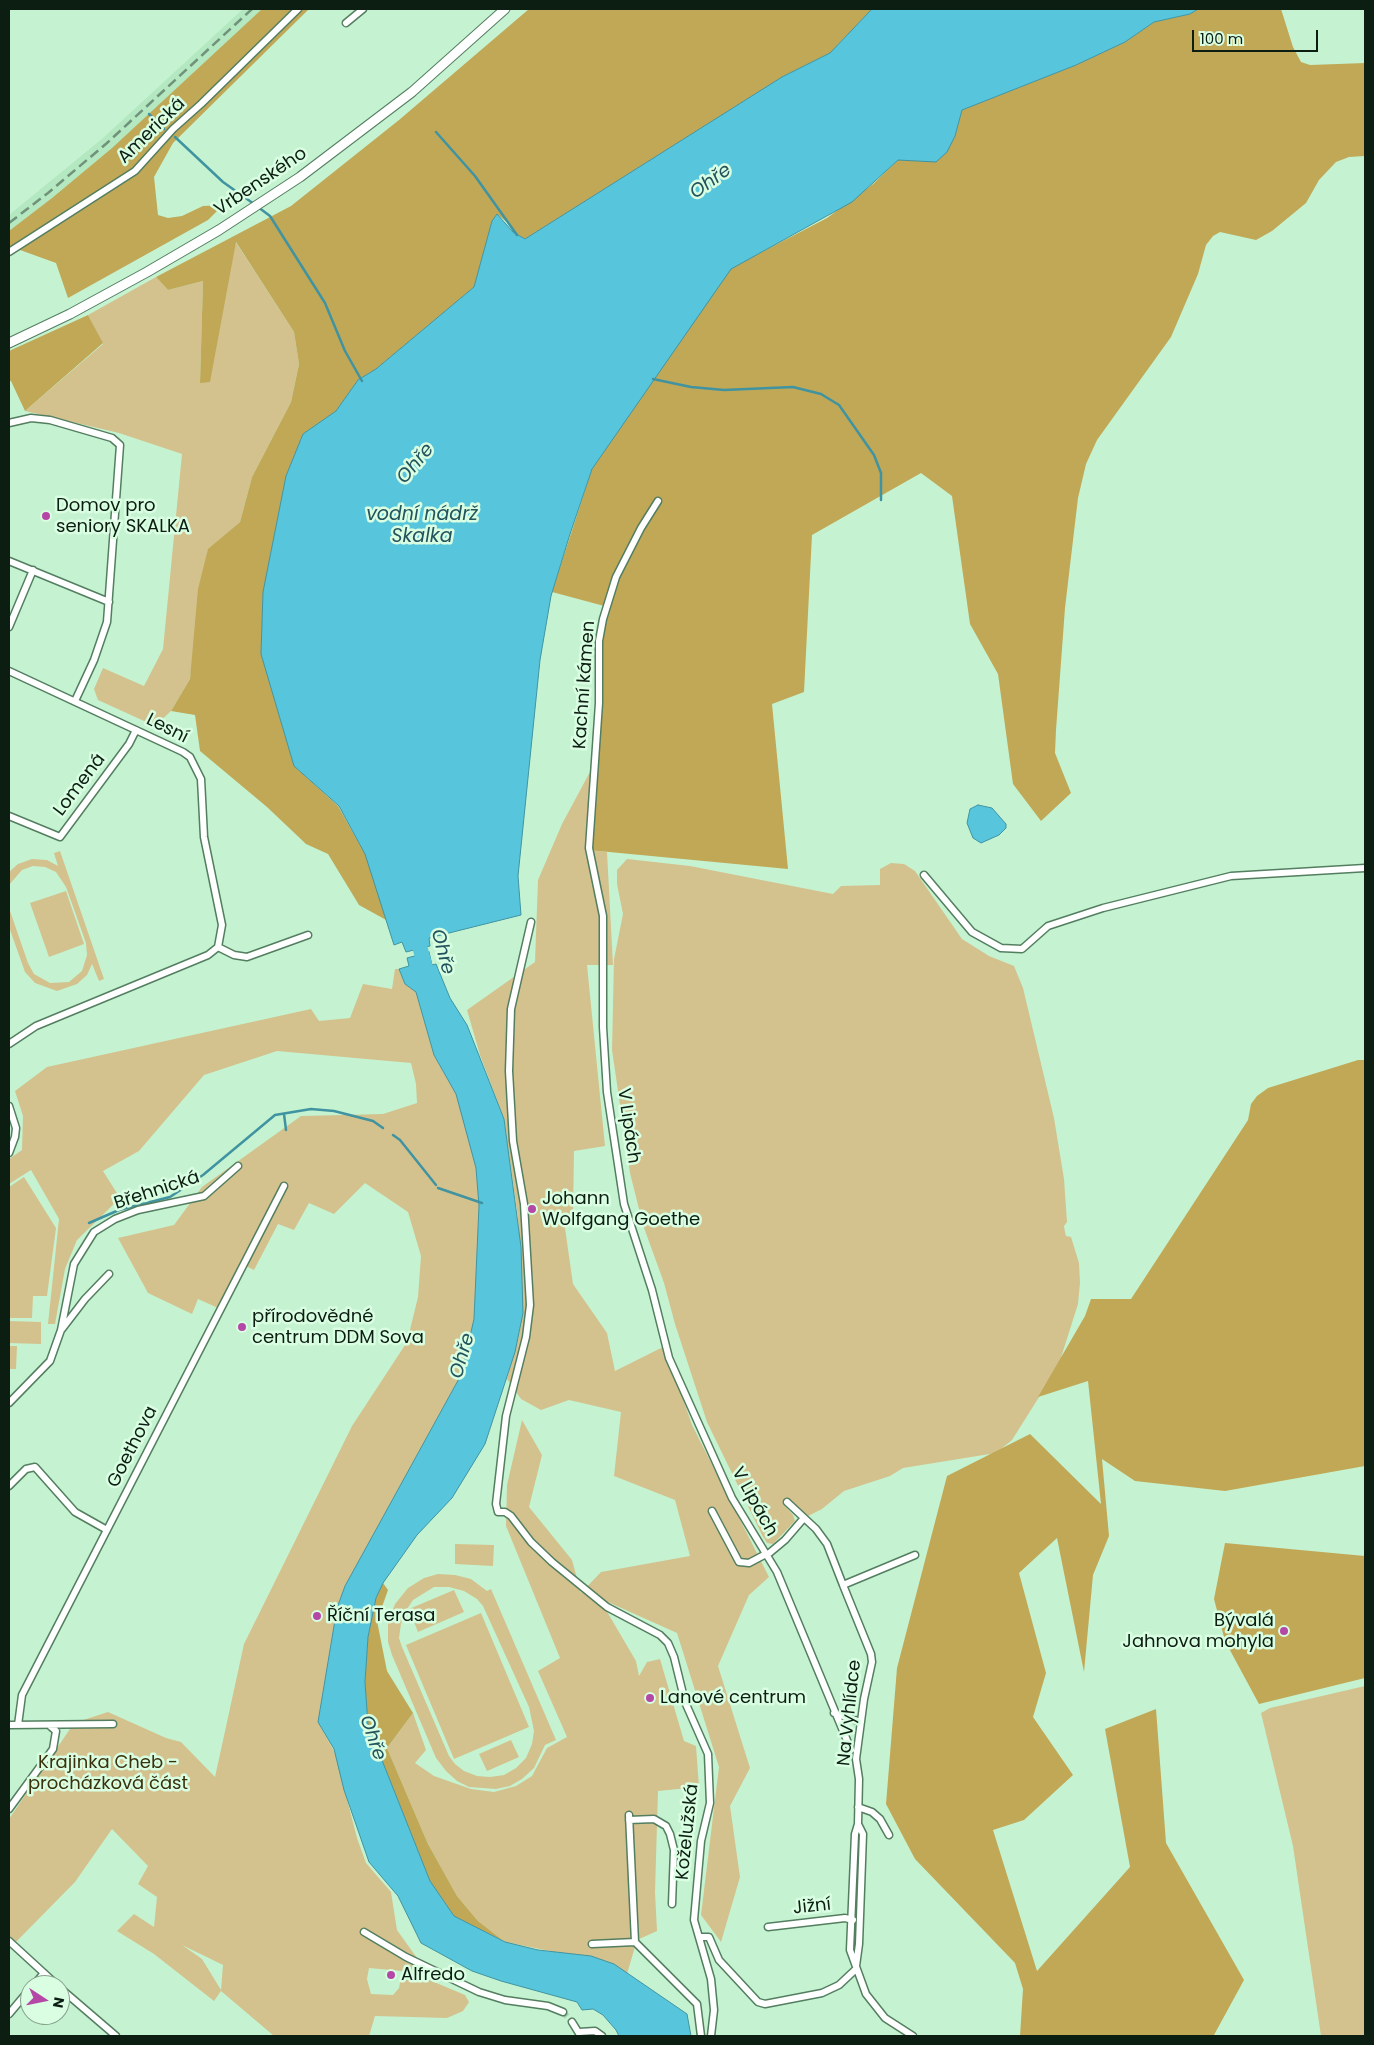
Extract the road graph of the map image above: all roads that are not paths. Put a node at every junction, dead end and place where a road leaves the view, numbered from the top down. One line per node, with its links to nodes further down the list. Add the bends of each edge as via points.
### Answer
1 (298, 9): 5 (street, Americká, via 173,129 135,171)
2 (363, 9): 4 (street)
3 (505, 9): 6 (main road, Vrbenského, via 412,92 300,177 220,230 147,272)
4 (346, 24)
5 (9, 252)
6 (9, 342)
7 (9, 423): 11 (street, via 31,418 50,420 112,438 120,444)
8 (658, 501): 16 (street, Kachní kámen, via 616,577 603,619 599,641 599,703)
9 (9, 560): 10 (street)
10 (33, 570): 11 (street); 12 (street)
11 (108, 602): 14 (street, via 103,635)
12 (10, 627)
13 (9, 671): 14 (street, Lesní)
14 (75, 701): 15 (street, Lesní)
15 (136, 730): 17 (street, Lomená, via 130,744 60,837); 22 (street, Lesní, via 182,752 195,765 201,779 204,837 222,925)
16 (594, 764): 36 (street, V Lipách, via 589,848 603,916 604,1045 624,1204 652,1290 669,1358 732,1498)
17 (9, 816)
18 (1365, 868): 19 (street, via 1231,876 1103,908 1048,926 1022,949 1001,948 972,932)
19 (924, 875)
20 (531, 922): 55 (street, Koželužská, via 511,1009 509,1071 512,1135 526,1222 530,1305 526,1337 506,1416 495,1499 498,1512 511,1516 544,1556 603,1604 660,1635 668,1643 685,1702 708,1754 710,1804 701,1841 694,1909)
21 (308, 935): 22 (street, via 247,957)
22 (218, 947): 23 (street, via 208,955 36,1026)
23 (9, 1044)
24 (9, 1106): 25 (street, via 16,1128)
25 (9, 1153)
26 (238, 1166): 29 (street, Břehnická, via 204,1196 138,1210 94,1232 74,1264)
27 (284, 1186): 35 (street, Goethova)
28 (109, 1274): 29 (street, Břehnická)
29 (61, 1330): 30 (street, Břehnická, via 50,1361)
30 (9, 1403)
31 (9, 1486): 35 (street, via 26,1469 35,1467 75,1512)
32 (787, 1502): 34 (street, Na Vyhlídce)
33 (712, 1511): 36 (street, V Lipách, via 739,1562 749,1563)
34 (804, 1518): 36 (street); 38 (street, Na Vyhlídce, via 827,1544)
35 (108, 1530): 43 (street, Goethova, via 22,1695)
36 (767, 1555): 39 (street, V Lipách, via 777,1572)
37 (915, 1555): 38 (street)
38 (843, 1585): 40 (street, Na Vyhlídce, via 871,1654)
39 (834, 1713): 40 (street); 45 (street, V Lipách)
40 (861, 1722): 46 (street, Na Vyhlídce, via 856,1759)
41 (113, 1724): 44 (street)
42 (9, 1725): 43 (street)
43 (18, 1725): 44 (street)
44 (49, 1725): 47 (street, via 56,1732 54,1749)
45 (851, 1750)
46 (858, 1807): 48 (street, Na Vyhlídce); 49 (street, via 880,1819)
47 (9, 1809)
48 (858, 1824): 51 (street, Na Vyhlídce); 52 (street, Na Vyhlídce, via 863,1834)
49 (889, 1835)
50 (672, 1904): 57 (street, Koželužská, via 674,1850 670,1834 666,1826 654,1819 629,1817)
51 (851, 1919): 52 (street, Jižní); 53 (street, Jižní); 59 (street, Na Vyhlídce, via 850,1950)
52 (860, 1921): 59 (street, Na Vyhlídce)
53 (768, 1926)
54 (364, 1932): 64 (street, via 406,1957 479,1992)
55 (699, 1937): 59 (street, via 709,1937 719,1960 758,2002 765,2004 822,1993 839,1985); 71 (street, Koželužská, via 713,1994)
56 (9, 1941): 60 (street)
57 (635, 1942): 58 (street); 70 (street, via 697,2004)
58 (592, 1944)
59 (856, 1970): 72 (street, Na Vyhlídce, via 866,1994 885,2018)
60 (44, 1973): 61 (street)
61 (46, 1975)
62 (70, 1997): 68 (street)
63 (20, 2001): 65 (street)
64 (563, 2012)
65 (9, 2014)
66 (572, 2022): 67 (street)
67 (580, 2034): 69 (street, via 588,2030)
68 (116, 2036)
69 (602, 2036)
70 (701, 2036)
71 (711, 2036)
72 (913, 2036)

